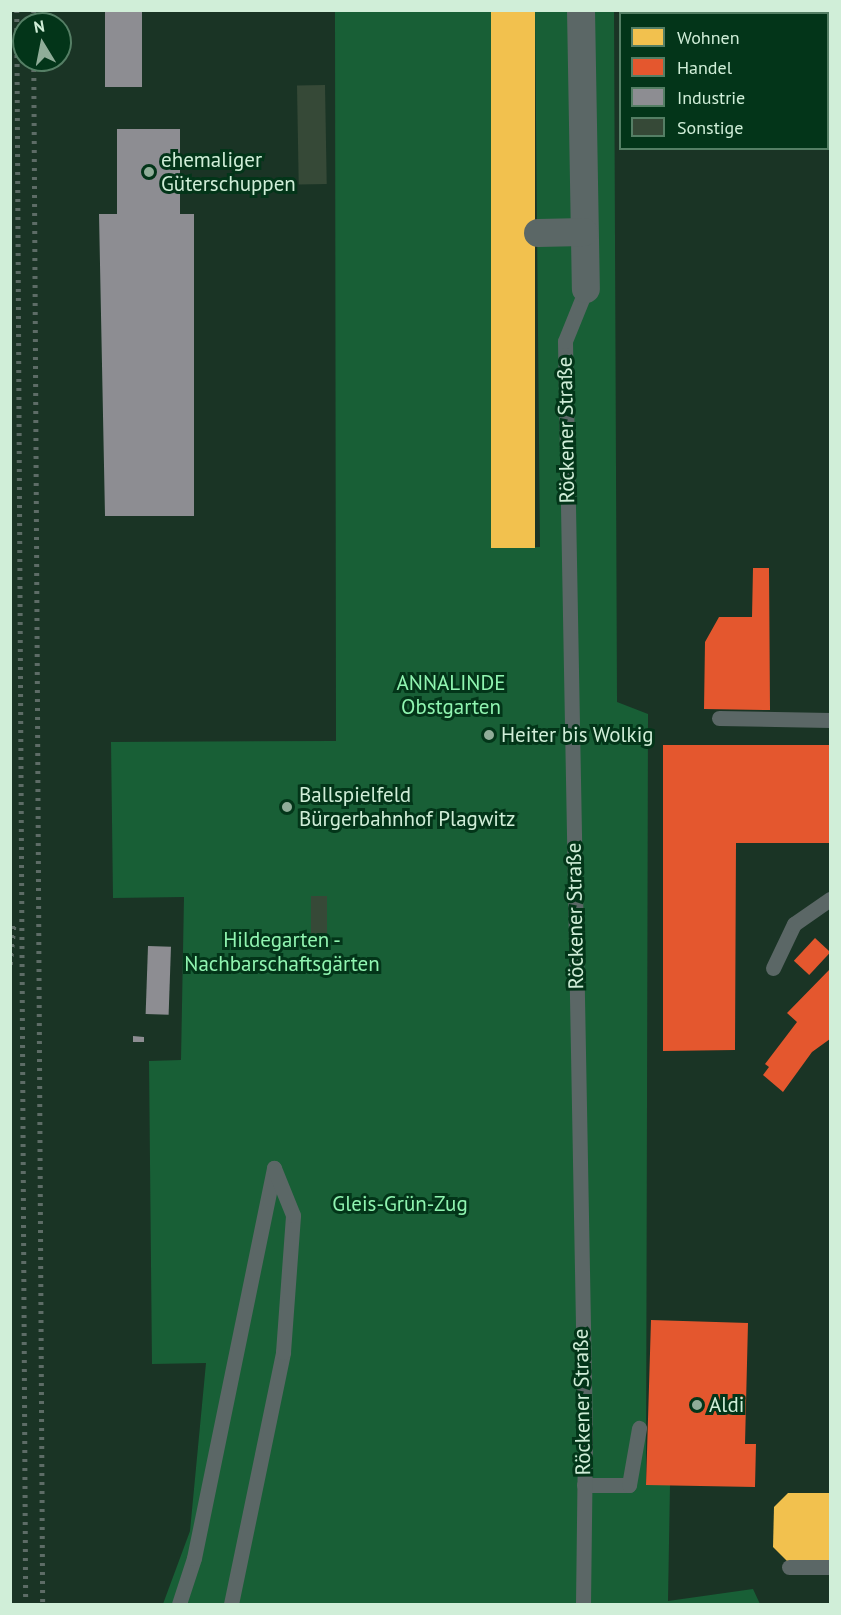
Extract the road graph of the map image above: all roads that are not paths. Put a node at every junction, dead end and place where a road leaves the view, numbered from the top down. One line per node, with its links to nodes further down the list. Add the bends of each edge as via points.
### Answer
1 (581, 10): 2 (street, Röckener Straße)
2 (584, 232): 3 (street); 4 (street, Röckener Straße)
3 (538, 233)
4 (586, 288): 10 (lane, Röckener Straße, via 565,341)
5 (719, 718): 6 (lane)
6 (831, 720)
7 (831, 899): 8 (lane, via 794,924)
8 (773, 968)
9 (639, 1428): 10 (lane, via 629,1485)
10 (584, 1485): 15 (lane, Röckener Straße)
11 (831, 1567): 12 (lane)
12 (789, 1568)
13 (179, 1605): 14 (lane, via 194,1558 274,1168 293,1215 283,1352)
14 (231, 1605)
15 (583, 1605)

